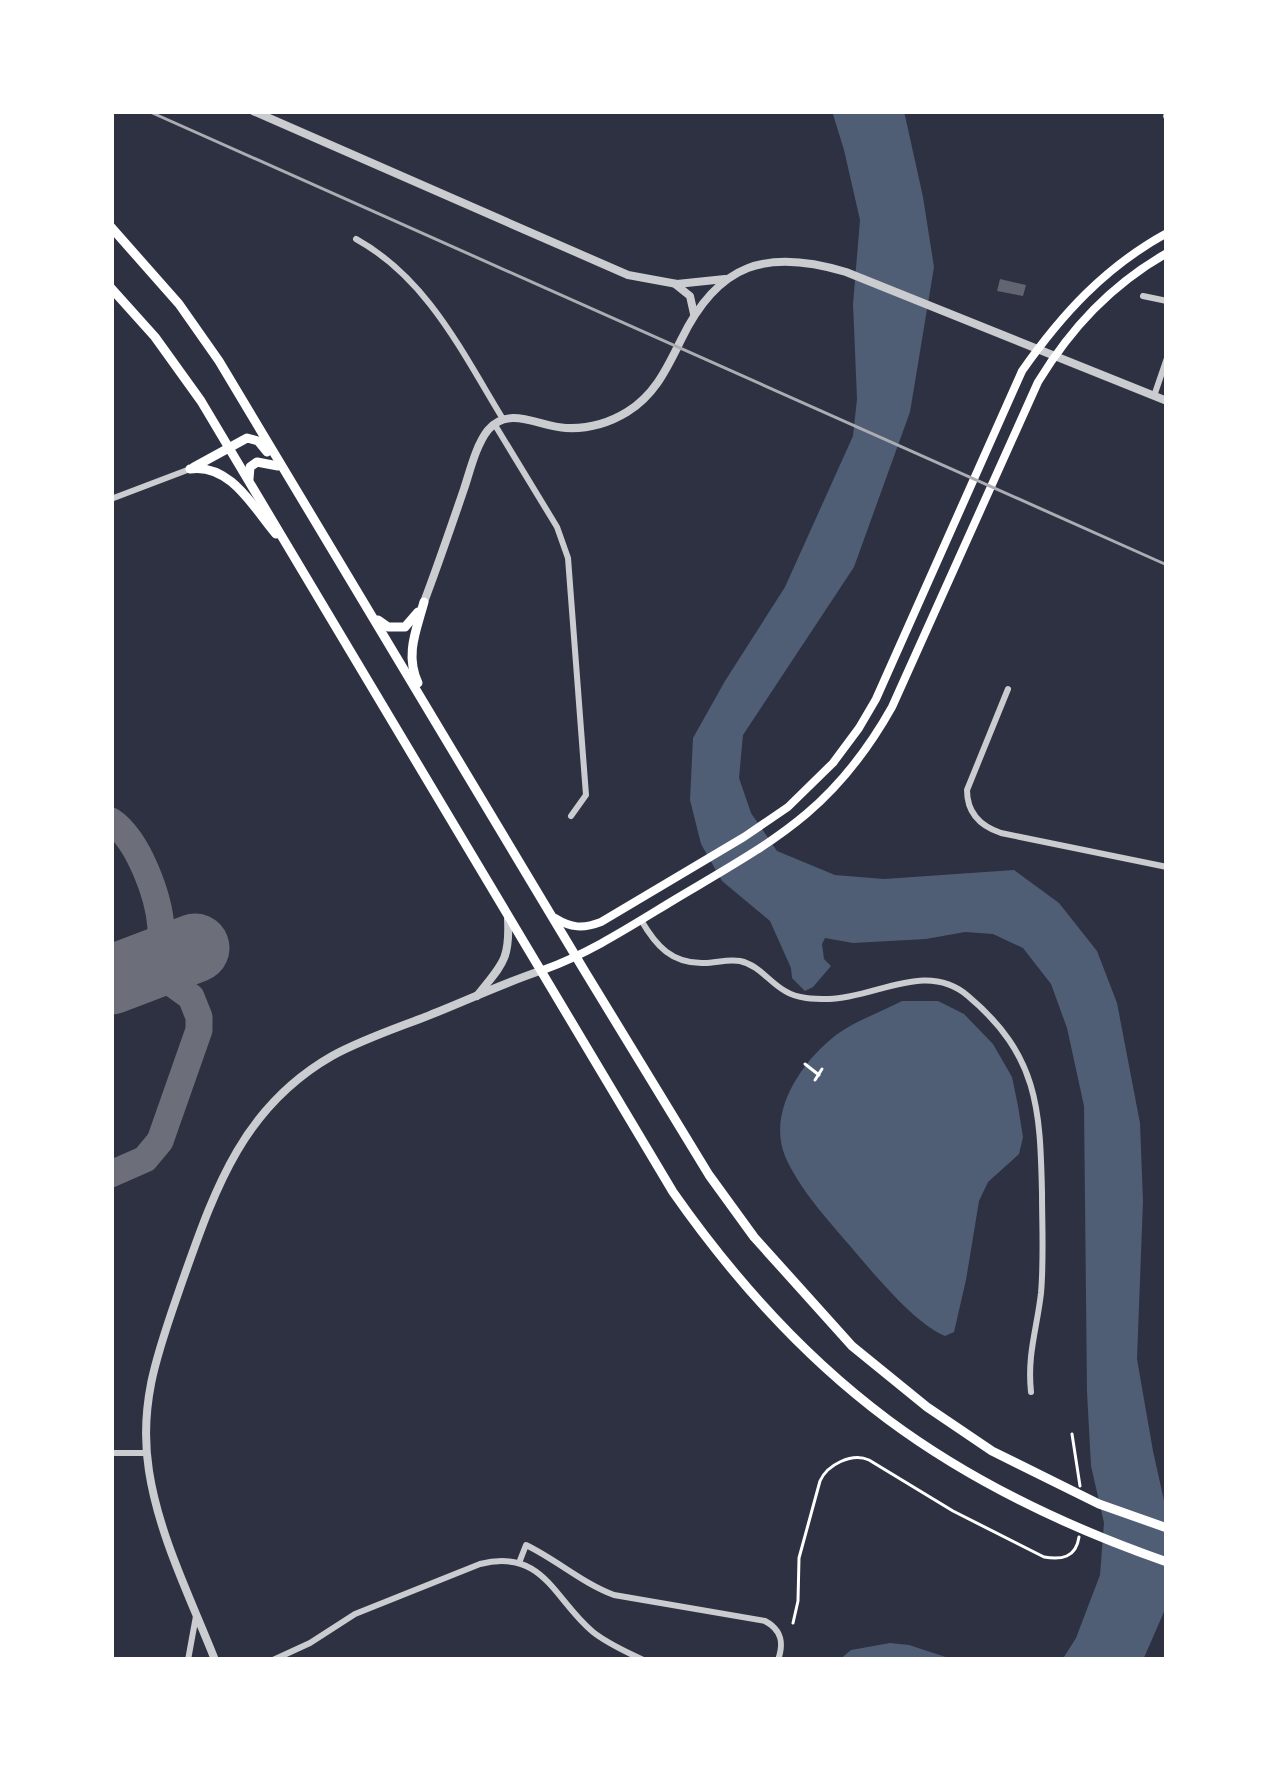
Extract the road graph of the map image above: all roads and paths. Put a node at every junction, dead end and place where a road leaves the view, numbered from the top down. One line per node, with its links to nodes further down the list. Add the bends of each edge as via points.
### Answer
1 (253, 111): 7 (street, via 616,271)
2 (111, 227): 21 (highway, via 198,330)
3 (1167, 232): 12 (main road, via 1098,280)
4 (356, 239): 17 (street, via 428,300)
5 (1167, 254): 13 (main road, via 1096,305)
6 (727, 279): 7 (street); 11 (street); 12 (street, via 757,265 806,261)
7 (674, 283): 11 (street, via 690,296)
8 (111, 287): 18 (highway, via 180,370)
9 (1143, 296): 10 (street)
10 (1167, 301)
11 (694, 314): 17 (street, via 657,384 620,416 568,428 516,417)
12 (1038, 349): 13 (street); 27 (main road)
13 (1054, 356): 15 (street); 28 (main road)
14 (1167, 358): 15 (street)
15 (1154, 396): 16 (street)
16 (1167, 401)
17 (499, 422): 25 (street, via 483,440); 33 (street, via 568,557 586,795)
18 (229, 447): 19 (highway, via 254,439); 20 (highway); 22 (highway)
19 (278, 466): 21 (highway); 22 (highway, via 255,463)
20 (190, 470): 23 (street); 24 (highway, via 227,477)
21 (287, 477): 26 (highway)
22 (249, 481): 24 (highway)
23 (111, 499)
24 (294, 556): 35 (highway)
25 (424, 602): 26 (highway, via 405,627); 32 (highway, via 410,650)
26 (371, 616): 32 (highway)
27 (903, 640): 28 (main road); 29 (main road)
28 (919, 647): 30 (main road)
29 (896, 656): 30 (main road); 36 (main road, via 833,763 764,824 590,926)
30 (911, 663): 37 (main road, via 862,755 814,809)
31 (1008, 688): 34 (street, via 967,790 978,820 1001,833)
32 (433, 715): 36 (highway)
33 (571, 816)
34 (1167, 868)
35 (508, 911): 39 (highway); 40 (street, via 508,951)
36 (552, 917): 38 (highway)
37 (641, 920): 38 (main road); 43 (street, via 685,963 748,964 795,996 834,999 932,981 958,988 993,1023 1027,1071 1040,1123 1041,1289)
38 (577, 958): 39 (main road); 49 (highway, via 734,1213 852,1346 974,1439 1099,1504)
39 (543, 970): 40 (street); 50 (highway, via 695,1223 766,1311 848,1389 1017,1502)
40 (476, 997): 45 (street, via 335,1054 250,1128 209,1206 157,1356 146,1402)
41 (805, 1064): 42 (path)
42 (818, 1075)
43 (1031, 1391)
44 (1072, 1434): 47 (path)
45 (147, 1453): 46 (street); 52 (street, via 160,1518)
46 (111, 1454)
47 (1081, 1492)
48 (1080, 1528): 53 (path, via 1070,1555 1043,1557 862,1456 850,1457 820,1481 799,1558)
49 (1167, 1528)
50 (1167, 1562)
51 (519, 1564): 56 (street, via 490,1562 438,1581 356,1613); 57 (street, via 545,1577 592,1631); 58 (street, via 526,1545 614,1595 765,1622 780,1635)
52 (196, 1612): 54 (street); 55 (street)
53 (793, 1623)
54 (188, 1660)
55 (215, 1660)
56 (273, 1660)
57 (643, 1660)
58 (778, 1660)

